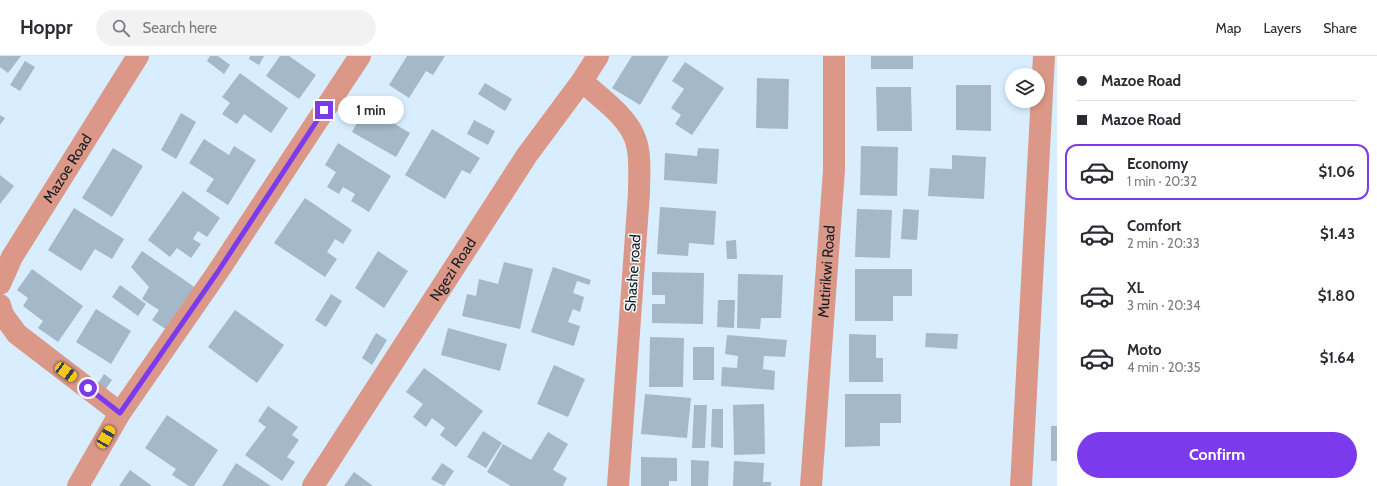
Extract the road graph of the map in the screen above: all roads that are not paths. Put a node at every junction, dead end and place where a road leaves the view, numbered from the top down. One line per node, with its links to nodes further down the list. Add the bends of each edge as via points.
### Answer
1 (138, 56): 7 (street, Mazoe Road, via 12,257)
2 (360, 56): 9 (street, via 217,273)
3 (598, 56): 6 (street, Ngezi Road)
4 (834, 56): 13 (street, Mutirikwi Road, via 834,170)
5 (1048, 58): 14 (street)
6 (582, 81): 11 (street, Ngezi Road, via 522,162); 12 (street, Shashe road, via 626,122 636,141 639,193)
7 (0, 284)
8 (0, 305): 9 (street, via 3,315 17,334)
9 (120, 413): 10 (street)
10 (78, 486)
11 (313, 486)
12 (618, 486)
13 (811, 486)
14 (1021, 486)

